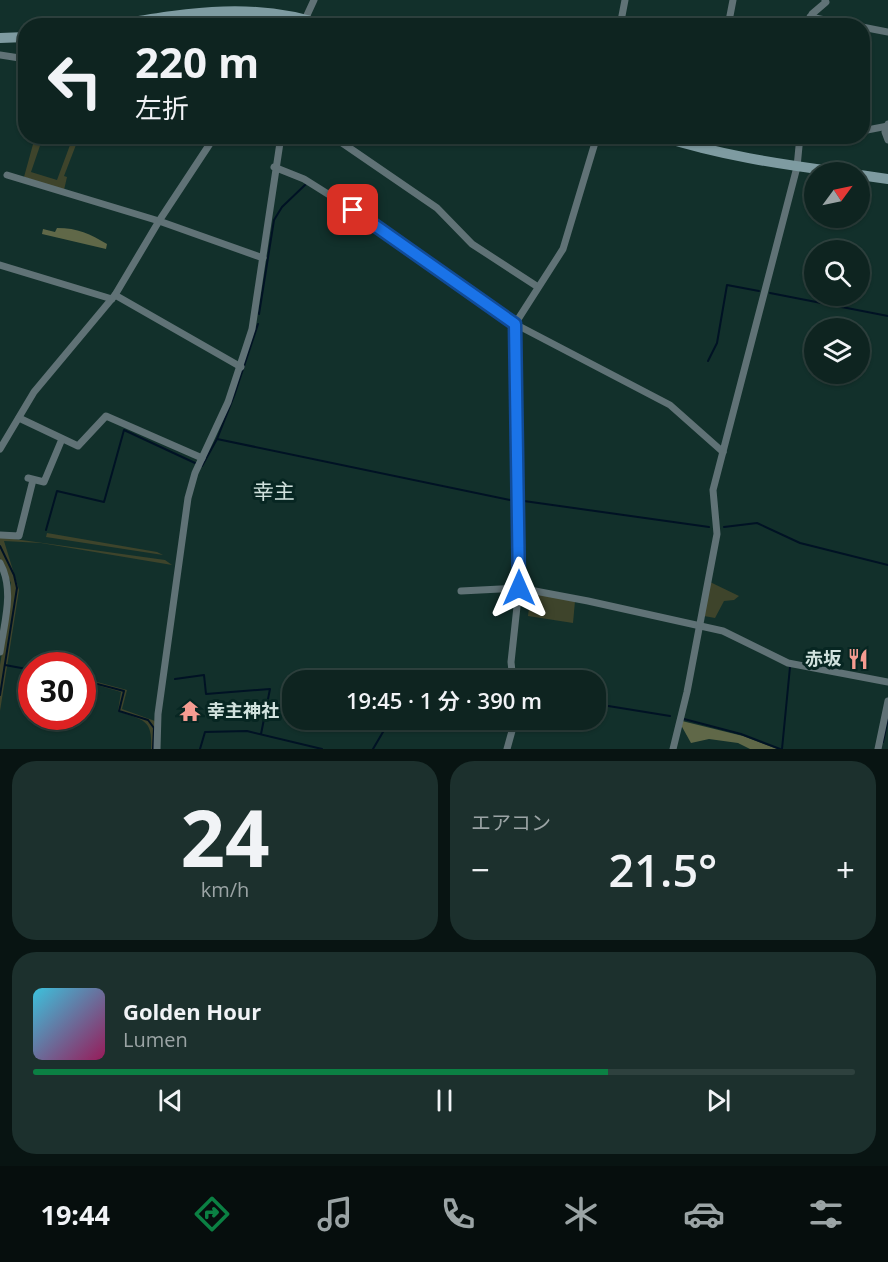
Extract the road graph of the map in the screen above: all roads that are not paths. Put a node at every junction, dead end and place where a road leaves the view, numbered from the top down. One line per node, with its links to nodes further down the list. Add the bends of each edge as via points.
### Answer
1 (314, 0): 8 (street)
2 (625, 0): 9 (street)
3 (733, 0): 10 (street)
4 (825, 0): 5 (street)
5 (810, 17): 11 (street)
6 (170, 18): 7 (street, via 240,9)
7 (294, 18)
8 (306, 18)
9 (622, 18)
10 (730, 18)
11 (815, 18)
12 (870, 29): 13 (street)
13 (888, 32)
14 (18, 37): 15 (street)
15 (0, 38)
16 (0, 55): 17 (street)
17 (18, 58)
18 (888, 125): 19 (street); 20 (street)
19 (870, 129)
20 (888, 140)
21 (210, 144): 35 (street)
22 (279, 144): 29 (street)
23 (344, 144): 38 (street, via 437,208 472,244)
24 (595, 144): 38 (street, via 563,249)
25 (686, 144): 28 (street)
26 (703, 144): 28 (street)
27 (799, 144): 30 (street)
28 (702, 149): 30 (street)
29 (274, 167): 36 (street); 40 (street, via 304,179 339,201)
30 (797, 167): 31 (street); 45 (street)
31 (804, 168)
32 (7, 176): 35 (street)
33 (870, 176): 34 (street)
34 (888, 179)
35 (159, 221): 36 (street); 39 (street)
36 (263, 258): 41 (street, via 255,317)
37 (0, 265): 39 (street)
38 (537, 287): 40 (street)
39 (114, 297): 41 (street); 42 (street, via 34,392)
40 (515, 324): 45 (street, via 669,405); 49 (street)
41 (241, 367): 46 (street)
42 (19, 417): 43 (street); 44 (street)
43 (62, 439): 46 (street, via 78,446 106,416); 47 (street, via 44,482 31,479 19,536)
44 (0, 449)
45 (723, 452): 51 (street, via 713,490 717,534)
46 (202, 458): 57 (street, via 188,498 178,561)
47 (0, 535)
48 (0, 563): 52 (street, via 8,595)
49 (519, 588): 50 (street); 51 (street); 53 (street)
50 (461, 591)
51 (699, 625): 54 (street, via 788,663); 59 (street)
52 (0, 652)
53 (512, 670)
54 (888, 682)
55 (888, 701): 60 (street)
56 (512, 730): 58 (street)
57 (157, 749)
58 (507, 749)
59 (673, 749)
60 (878, 749)

